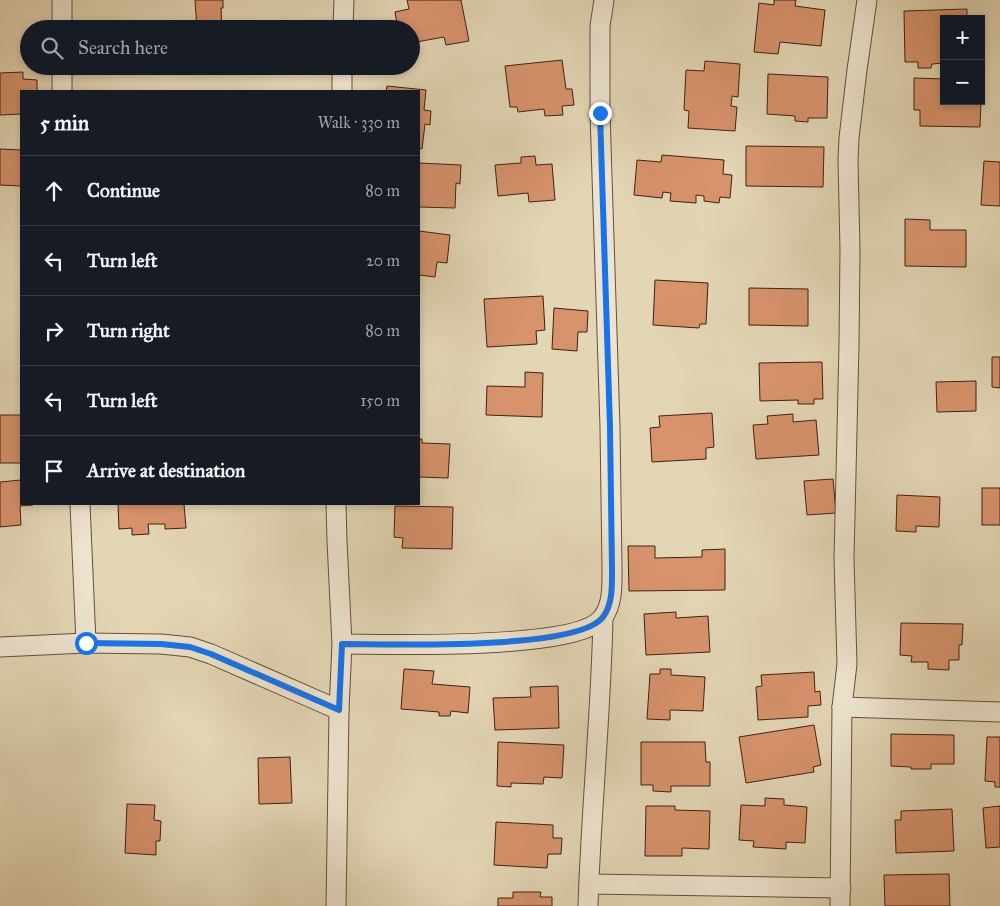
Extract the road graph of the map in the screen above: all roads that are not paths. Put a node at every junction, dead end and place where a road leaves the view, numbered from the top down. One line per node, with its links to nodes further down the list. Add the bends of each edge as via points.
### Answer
1 (62, 0): 5 (street)
2 (344, 0): 6 (street)
3 (604, 0): 13 (street, via 600,26 600,113 612,569 611,592)
4 (866, 0): 17 (street, via 848,160 850,250 844,559 848,664)
5 (62, 20)
6 (343, 20)
7 (62, 75): 9 (street)
8 (342, 75): 10 (street)
9 (62, 90)
10 (342, 90)
11 (80, 505): 14 (street)
12 (336, 505): 15 (street)
13 (603, 618): 15 (street, via 576,632 519,641); 20 (street)
14 (86, 643): 16 (street); 18 (street, via 190,647)
15 (342, 644): 18 (street)
16 (0, 646)
17 (842, 707): 19 (street); 21 (street)
18 (339, 710): 22 (street)
19 (1000, 712)
20 (589, 884): 21 (street); 23 (street)
21 (841, 897)
22 (336, 906)
23 (588, 906)

